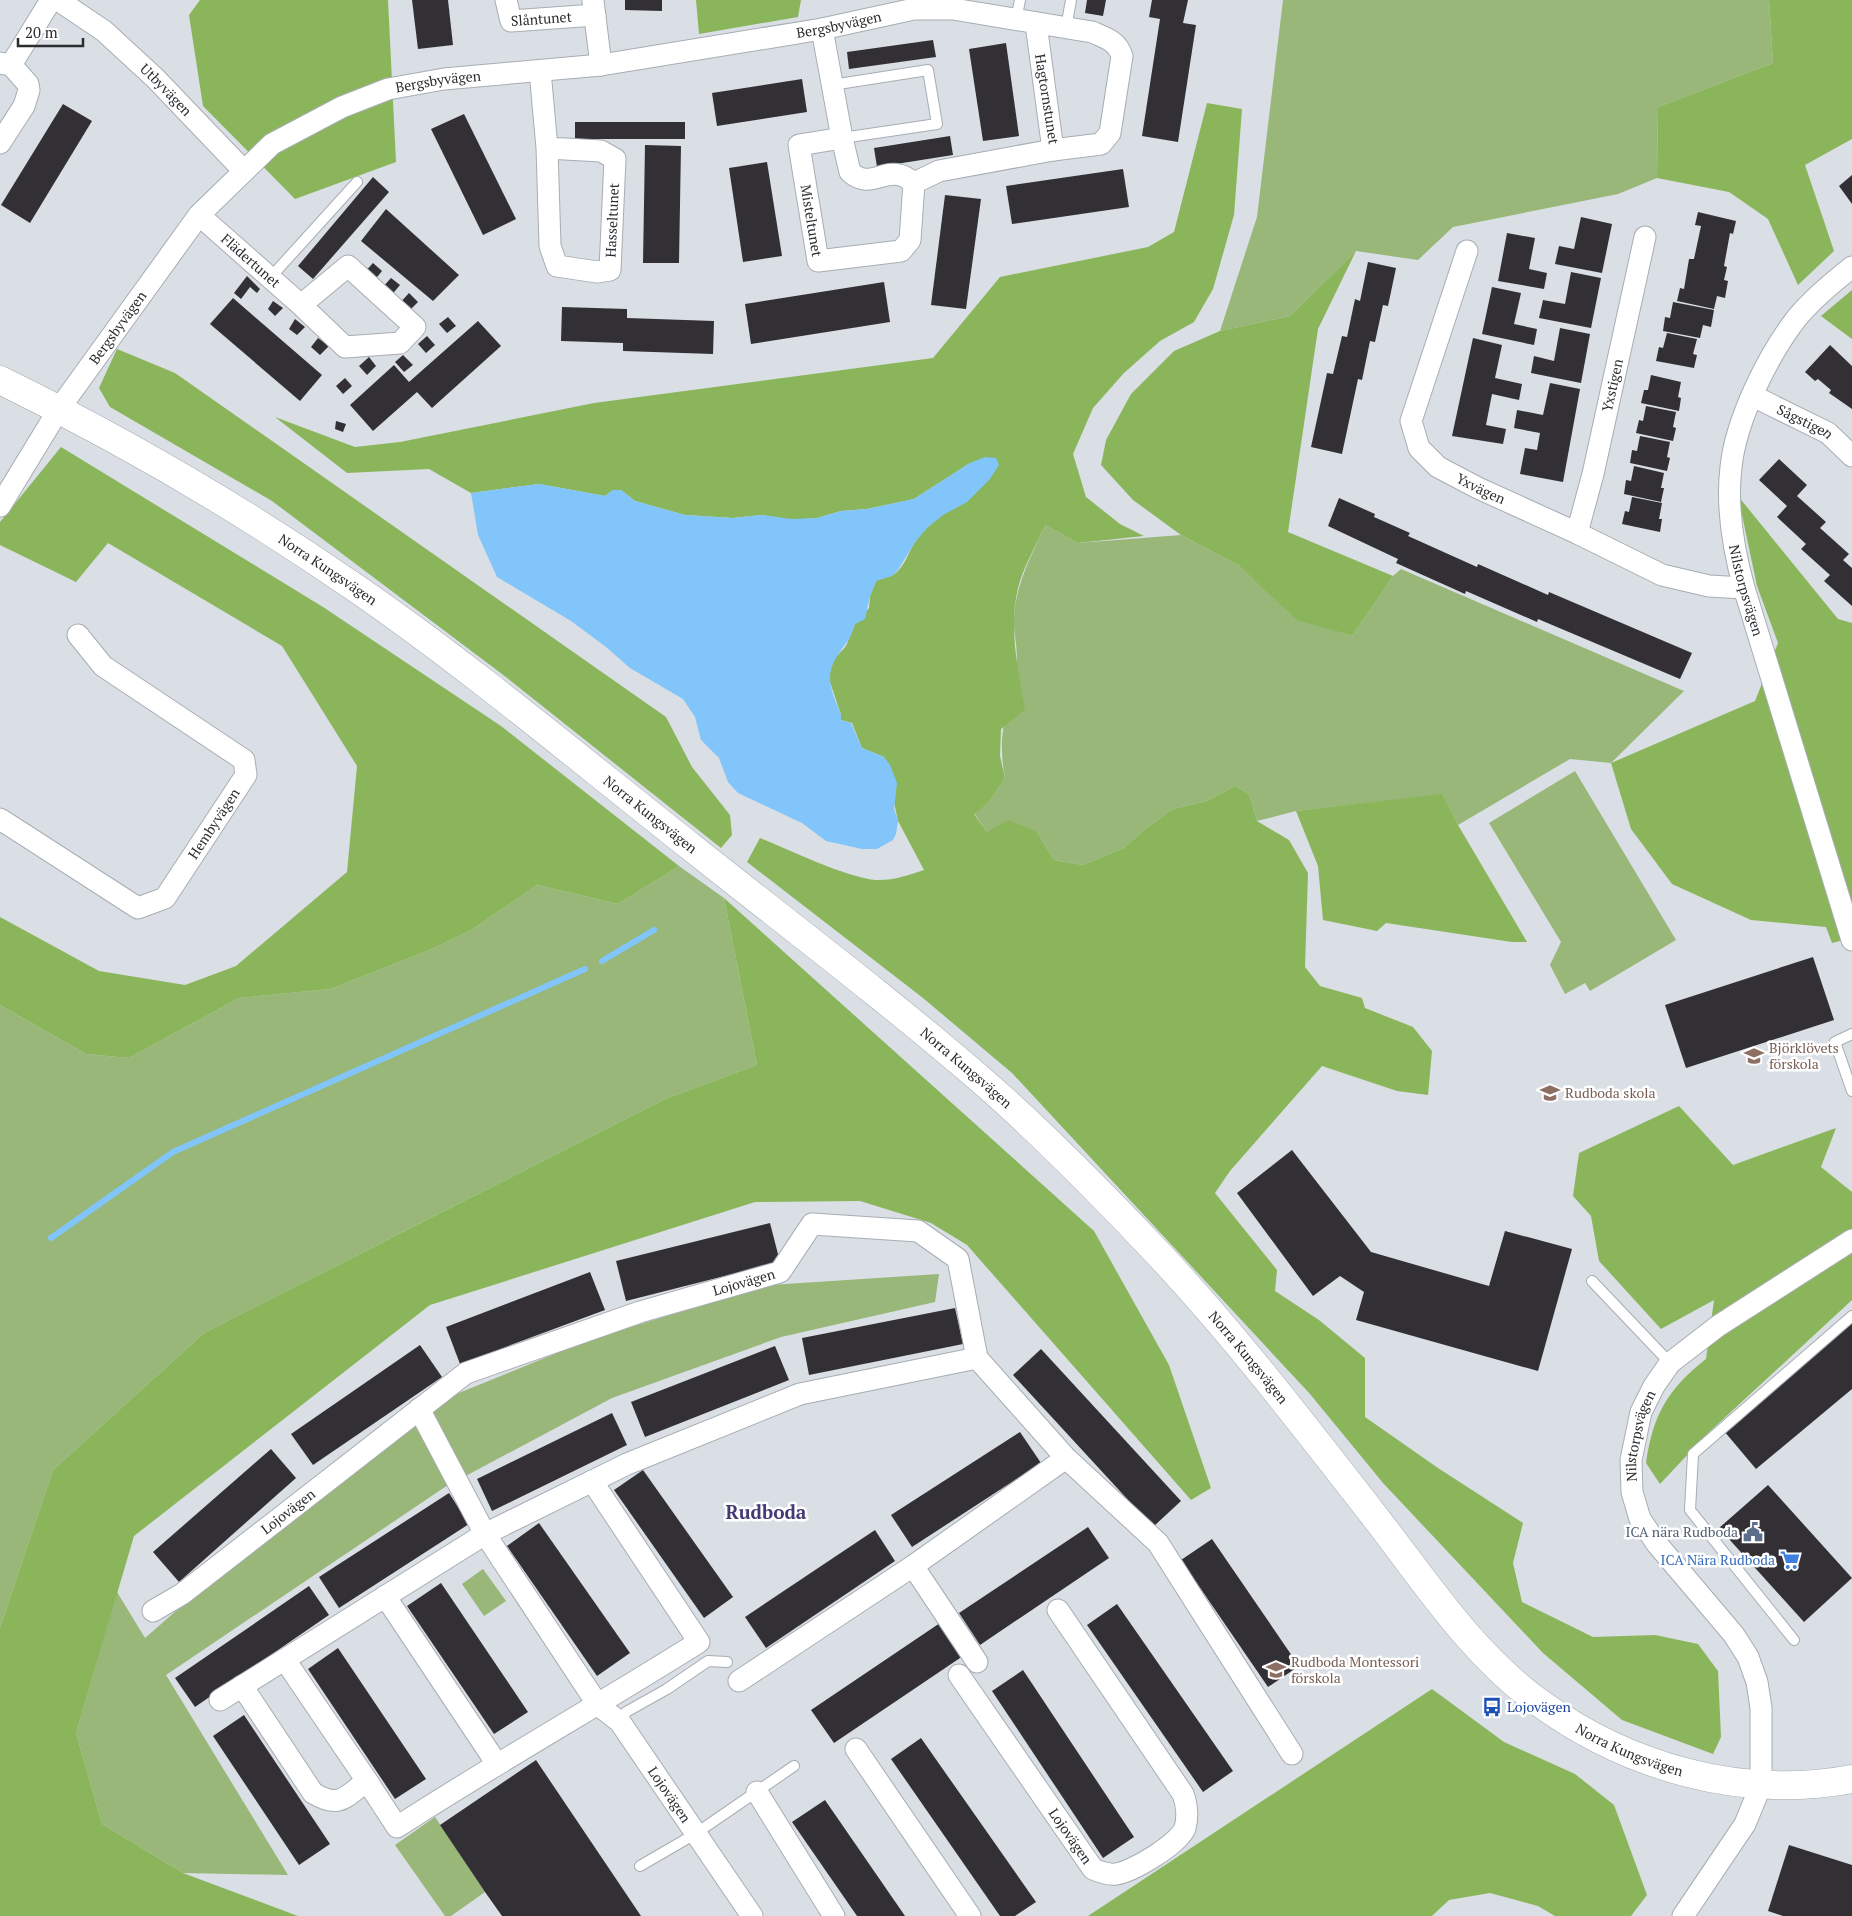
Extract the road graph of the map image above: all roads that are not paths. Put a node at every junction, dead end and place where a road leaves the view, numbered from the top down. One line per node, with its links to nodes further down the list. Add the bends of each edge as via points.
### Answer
1 (52, 0): 11 (street)
2 (58, 0): 19 (street, Utbyvägen, via 111,37 155,78)
3 (506, 0): 6 (street, Slåntunet, via 511,21)
4 (1071, 0): 9 (lane)
5 (914, 5): 7 (street, Bergsbyvägen); 10 (street, Bergsbyvägen)
6 (594, 7): 12 (street, Slåntunet)
7 (953, 9): 8 (street, Hagtornstunet)
8 (1024, 15): 9 (street, Hagtornstunet); 18 (street, Hagtornstunet)
9 (1066, 28): 18 (street, Hagtornstunet, via 1092,32 1113,41 1122,56 1110,133 1105,140 1101,144)
10 (822, 29): 12 (street, Bergsbyvägen); 14 (street)
11 (5, 64): 16 (street, via 28,84 28,98)
12 (601, 65): 13 (street, Bergsbyvägen)
13 (540, 71): 17 (street, Hasseltunet); 19 (street, Bergsbyvägen, via 444,79 388,89 342,107 272,144)
14 (832, 84): 15 (street); 15 (lane, via 928,70 937,124)
15 (842, 138): 21 (street, via 850,172 855,176 867,180 900,174); 21 (street, Misteltunet, via 799,146 818,261 901,251 910,240)
16 (0, 143)
17 (547, 148): 17 (street, Hasseltunet, via 550,246 557,266 598,272 610,270 615,159 601,151)
18 (1053, 150): 21 (street, via 939,171)
19 (244, 172): 22 (street, Bergsbyvägen)
20 (357, 182): 26 (lane)
21 (914, 183)
22 (199, 215): 26 (street, Flädertunet); 30 (street, Bergsbyvägen)
23 (1645, 237): 33 (street, Yxstigen)
24 (1467, 251): 33 (street, Yxvägen, via 1411,421 1419,448 1438,467)
25 (1852, 267): 29 (street, Nilstorpsvägen, via 1797,318 1768,361)
26 (270, 278): 27 (street, Flädertunet)
27 (302, 305): 27 (street, Flädertunet, via 345,347 400,343 415,327 348,266)
28 (0, 380): 30 (main road, Norra Kungsvägen)
29 (1753, 396): 31 (street, Sågstigen, via 1828,434); 34 (street, Nilstorpsvägen, via 1745,413 1731,466 1729,511)
30 (60, 409): 32 (street); 69 (main road, Norra Kungsvägen, via 229,506 365,594 748,890 985,1084 1104,1197 1179,1275 1316,1441 1451,1616 1510,1680 1597,1740 1630,1754 1719,1781)
31 (1852, 456)
32 (0, 506)
33 (1577, 533): 34 (street, Yxvägen, via 1662,575 1710,586)
34 (1744, 588): 37 (street, Nilstorpsvägen)
35 (78, 635): 36 (street, Hembyvägen, via 103,666 244,760 246,775 165,898 138,908)
36 (0, 820)
37 (1852, 940)
38 (1852, 1034): 39 (lane, via 1835,1042)
39 (1852, 1091)
40 (1852, 1240): 44 (street, Nilstorpsvägen, via 1718,1326)
41 (1592, 1281): 44 (lane)
42 (1852, 1316): 53 (lane, via 1694,1454 1690,1510)
43 (977, 1358): 45 (street, Lojovägen, via 958,1259 918,1231 812,1224 780,1272 640,1312 466,1373); 46 (street); 47 (street, via 800,1394)
44 (1670, 1363): 69 (street, Nilstorpsvägen, via 1641,1412 1631,1460 1632,1492 1640,1519 1657,1544 1734,1635 1748,1657 1757,1682 1761,1708)
45 (419, 1409): 48 (street, Lojovägen); 52 (street, Lojovägen, via 182,1594)
46 (1066, 1458): 49 (street); 64 (street, via 1158,1543)
47 (592, 1481): 48 (street); 61 (street, via 699,1642)
48 (485, 1534): 50 (street); 61 (street, Lojovägen)
49 (913, 1566): 56 (street); 58 (street)
50 (385, 1596): 54 (street); 65 (street)
51 (1058, 1610): 57 (street, Lojovägen, via 1183,1794 1185,1828 1178,1840 1128,1872 1114,1875 1094,1869)
52 (153, 1611)
53 (1794, 1640)
54 (285, 1660): 59 (street); 68 (street)
55 (727, 1662): 62 (lane, via 708,1661 626,1712)
56 (977, 1662)
57 (959, 1675)
58 (739, 1682)
59 (242, 1686): 60 (street); 68 (street, via 312,1793 331,1802 338,1801)
60 (220, 1700)
61 (598, 1705): 62 (street, Lojovägen); 65 (street)
62 (620, 1722): 71 (street, Lojovägen)
63 (856, 1749): 75 (street)
64 (1292, 1754)
65 (497, 1764): 68 (street, via 397,1827)
66 (794, 1766): 70 (lane)
67 (1852, 1779): 69 (main road, Norra Kungsvägen, via 1811,1785)
68 (367, 1781)
69 (1761, 1785): 76 (street, via 1745,1824)
70 (757, 1792): 71 (lane); 74 (street)
71 (695, 1834): 72 (lane); 73 (street, Lojovägen)
72 (640, 1866)
73 (752, 1916)
74 (834, 1916)
75 (970, 1916)
76 (1683, 1916)

